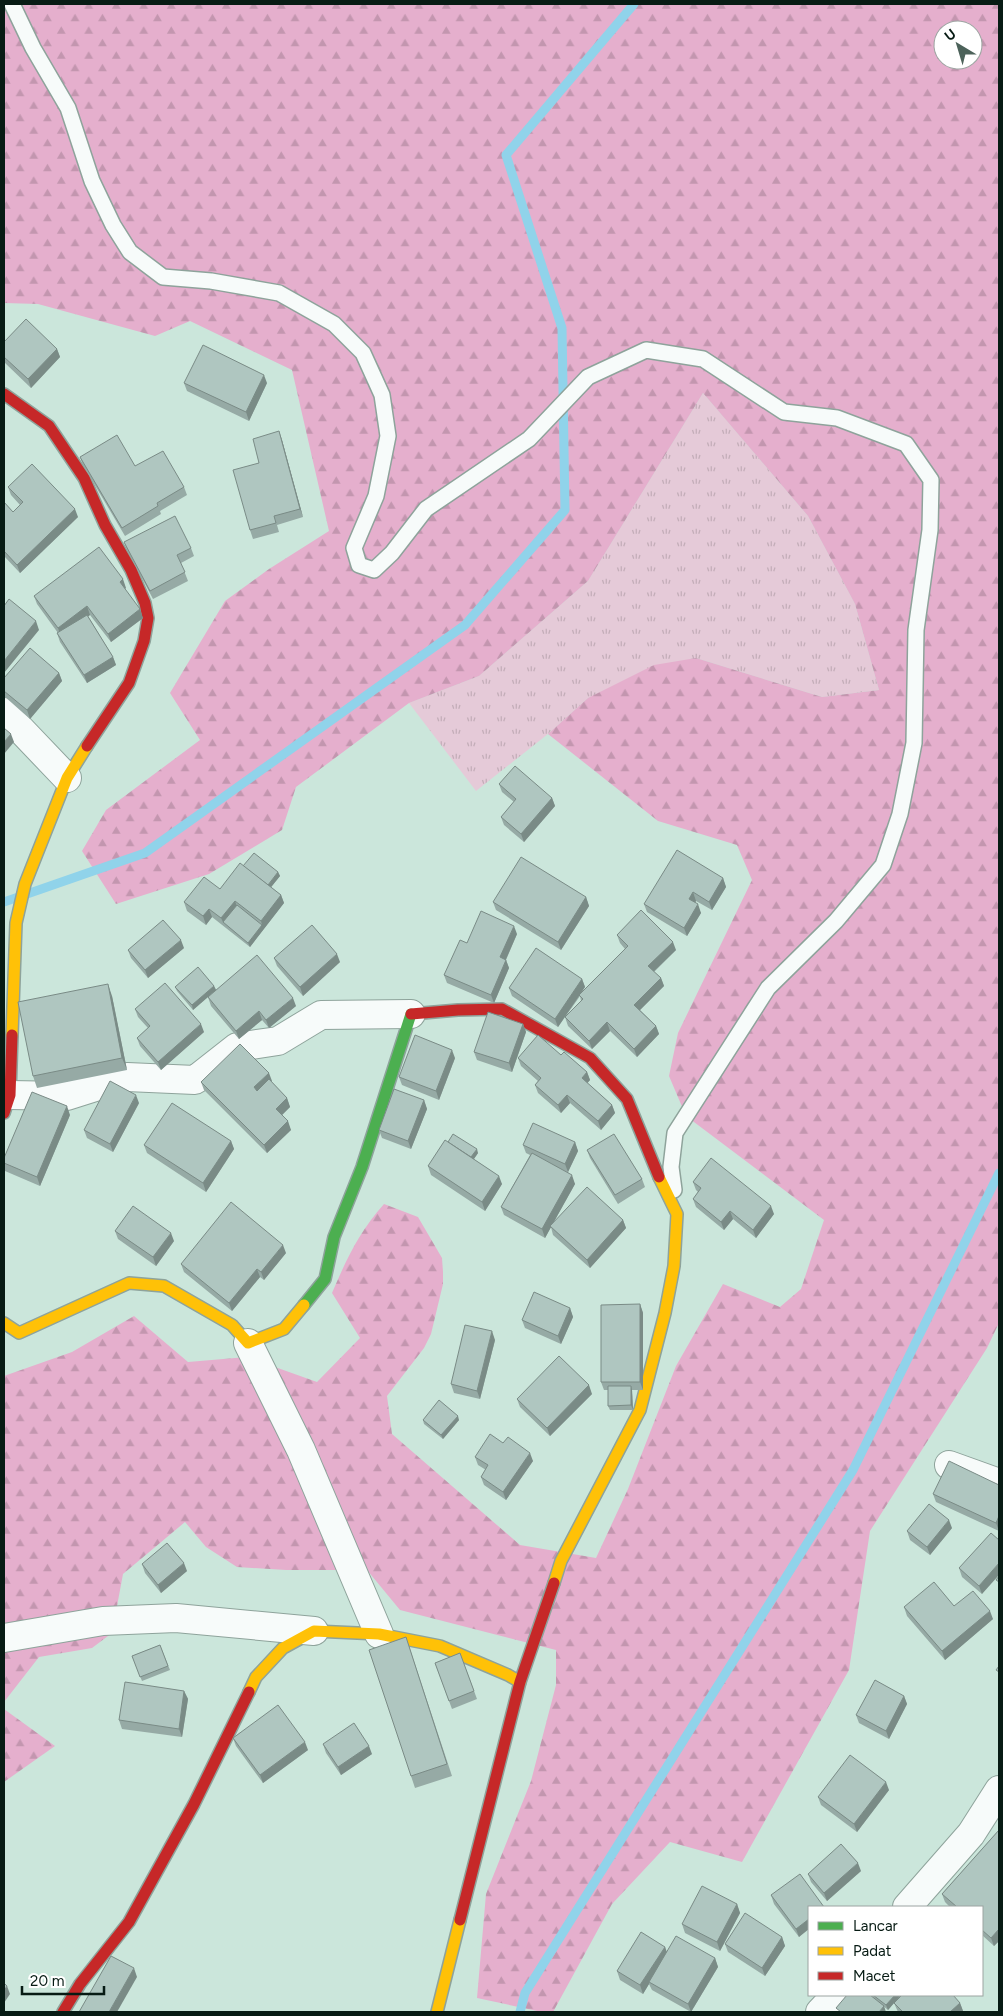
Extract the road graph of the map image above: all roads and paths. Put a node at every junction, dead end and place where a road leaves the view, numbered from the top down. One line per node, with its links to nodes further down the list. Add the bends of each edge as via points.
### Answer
1 (12, 4): 7 (lane, via 68,108 92,181 130,252 163,277 211,281 279,293 334,324 363,353 382,395 388,436 376,496 354,548 359,565 374,570 392,553 426,509 529,439 588,377 646,350 703,359 784,412 837,418 906,444 931,480 930,530 916,630 914,743 900,814 883,865 836,921 768,988 675,1133 671,1167)
2 (4, 394): 4 (street, via 49,426 79,471 131,570 148,618 144,642 129,683)
3 (4, 712): 4 (street)
4 (67, 778): 6 (street, via 25,884 16,923)
5 (411, 1014): 6 (street, via 321,1015 278,1041 237,1047 195,1080 127,1077 67,1096); 7 (street, via 502,1009 590,1058 626,1099); 9 (street, via 362,1167 334,1237 325,1278 284,1329)
6 (7, 1104)
7 (677, 1214): 15 (street, via 674,1266 640,1410 561,1561)
8 (4, 1323): 9 (street, via 19,1333 129,1282 164,1286 232,1325)
9 (248, 1343): 13 (street, via 301,1450)
10 (949, 1465): 11 (street)
11 (999, 1483)
12 (314, 1631): 13 (street); 14 (street, via 176,1618 103,1621); 19 (street, via 283,1648 256,1677 150,1885 128,1922 80,1984)
13 (378, 1634): 15 (street, via 440,1646)
14 (4, 1638)
15 (520, 1682): 20 (street)
16 (999, 1790): 17 (street, via 971,1834)
17 (908, 1906)
18 (835, 1996): 21 (street)
19 (63, 2012)
20 (437, 2012)
21 (820, 2012)

